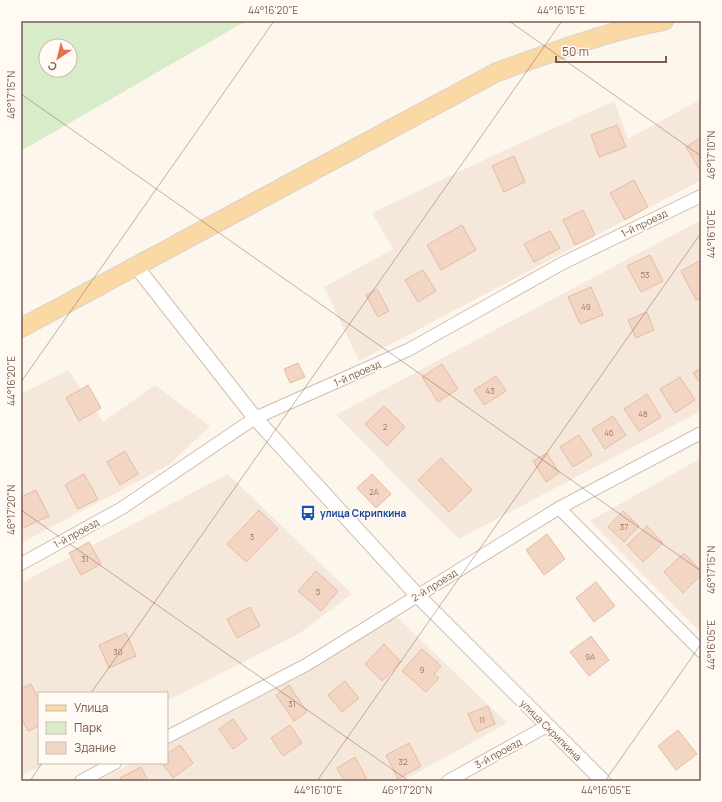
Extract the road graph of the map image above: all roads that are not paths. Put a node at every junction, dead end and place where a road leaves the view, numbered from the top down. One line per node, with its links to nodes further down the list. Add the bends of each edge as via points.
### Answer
1 (664, 21): 2 (main road)
2 (616, 26): 4 (main road, via 496,72)
3 (701, 196): 6 (street, 1-й проезд, via 563,263 408,350)
4 (135, 265): 5 (main road); 6 (street, улица Скрипкина)
5 (21, 328)
6 (255, 418): 9 (street, 1-й проезд, via 122,508); 10 (street, улица Скрипкина)
7 (701, 433): 8 (street, 2-й проезд)
8 (559, 508): 10 (street, 2-й проезд); 11 (street)
9 (21, 564)
10 (417, 595): 12 (street, улица Скрипкина); 13 (street, 2-й проезд, via 306,665)
11 (701, 650)
12 (547, 726): 16 (street, 3-й проезд); 17 (street, улица Скрипкина)
13 (168, 735)
14 (113, 764): 15 (street)
15 (81, 781)
16 (448, 781)
17 (603, 781)

